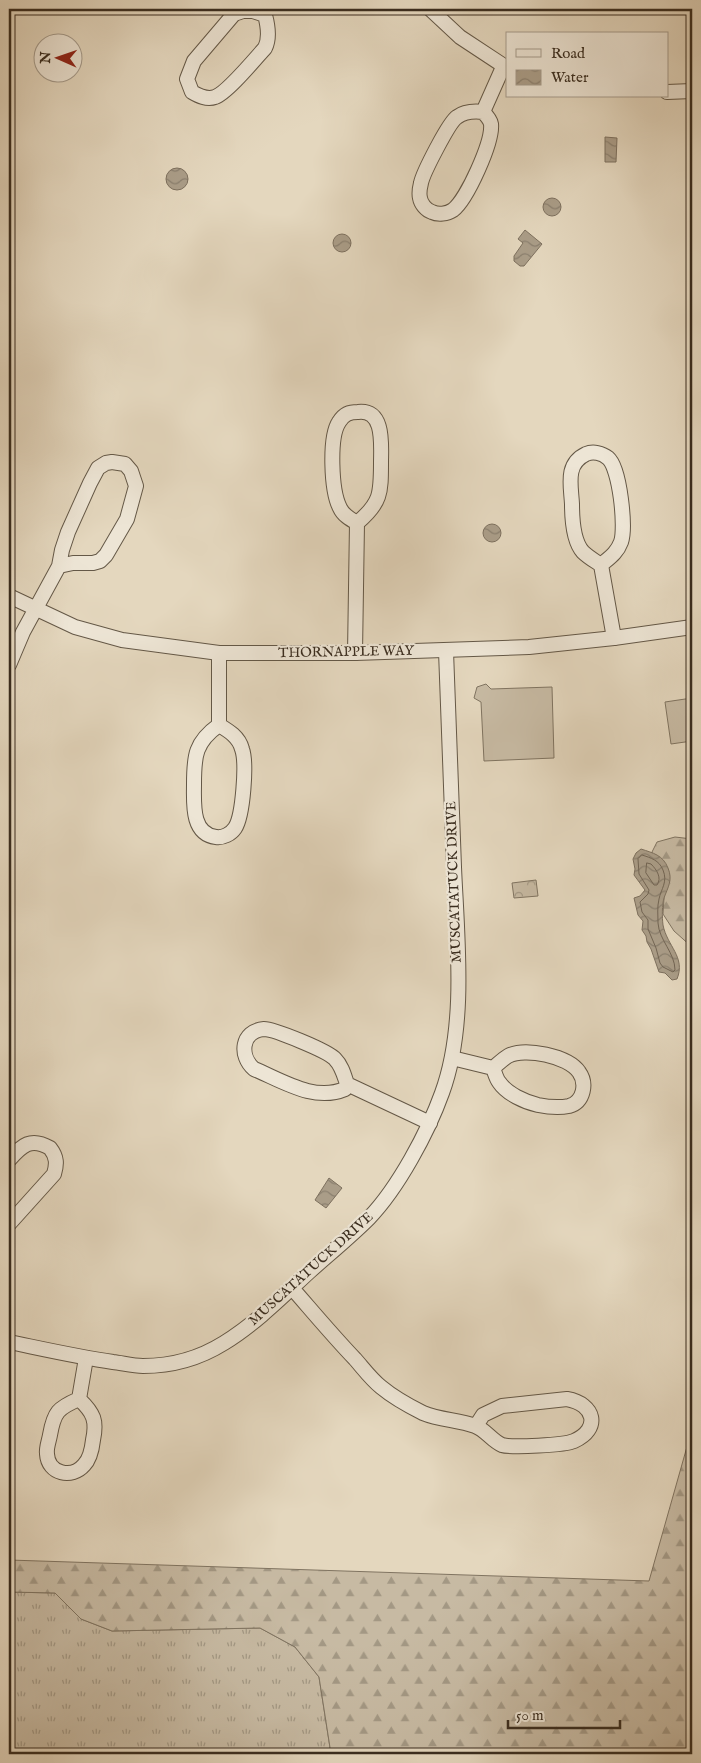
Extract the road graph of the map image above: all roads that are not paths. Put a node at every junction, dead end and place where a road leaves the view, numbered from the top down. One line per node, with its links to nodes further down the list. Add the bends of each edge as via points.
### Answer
1 (430, 9): 3 (street, via 460,37)
2 (268, 12): 2 (street, via 234,14 189,70 187,79 192,92 215,97 227,88 265,48)
3 (505, 68): 6 (street)
4 (692, 90): 5 (street)
5 (668, 92)
6 (483, 112): 6 (street, via 491,123 485,155 460,203 446,214 433,213 420,200 421,182 451,123 470,111)
7 (357, 522): 7 (street, via 340,509 335,494 334,438 336,428 349,412 362,411 368,412 378,423 381,433 380,494 372,509); 17 (street)
8 (602, 565): 8 (street, via 579,547 572,508 572,468 580,457 590,453 601,454 613,464 622,510 624,532 621,542 617,551); 13 (street)
9 (59, 566): 9 (street, via 68,532 98,468 112,462 125,464 136,486 127,519 106,555 93,563); 11 (street)
10 (9, 596): 11 (street, THORNAPPLE WAY)
11 (36, 610): 14 (street); 16 (street, THORNAPPLE WAY, via 75,627 122,640)
12 (692, 626): 13 (street, THORNAPPLE WAY)
13 (614, 638): 15 (street, THORNAPPLE WAY)
14 (14, 642): 18 (street)
15 (446, 651): 17 (street, THORNAPPLE WAY); 20 (street, MUSCATATUCK DRIVE, via 457,954 456,1028)
16 (219, 653): 17 (street, THORNAPPLE WAY); 19 (street)
17 (355, 653)
18 (9, 665)
19 (219, 725): 19 (street, via 199,745 194,761 196,820 207,836 219,838 227,835 239,821 243,779 243,750 232,733)
20 (452, 1058): 21 (street); 23 (street, MUSCATATUCK DRIVE)
21 (493, 1068): 21 (street, via 507,1090 532,1103 555,1107 570,1105 584,1089 583,1079 572,1064 549,1056 521,1052 508,1056)
22 (347, 1084): 22 (street, via 335,1058 322,1051 270,1030 259,1030 246,1039 244,1053 254,1069 312,1092 326,1094 339,1091); 23 (street)
23 (430, 1123): 26 (street, MUSCATATUCK DRIVE, via 403,1171 370,1216)
24 (9, 1160): 25 (street, via 20,1147 32,1143 50,1148 56,1159 54,1174)
25 (9, 1224)
26 (292, 1288): 28 (street, MUSCATATUCK DRIVE, via 223,1344 184,1361 141,1366); 30 (street, via 380,1387 423,1413)
27 (9, 1342): 28 (street, MUSCATATUCK DRIVE)
28 (86, 1358): 29 (street)
29 (79, 1399): 29 (street, via 57,1411 52,1420 46,1453 48,1462 62,1473 78,1471 91,1453 95,1418)
30 (476, 1426): 30 (street, via 502,1445 570,1443 583,1437 591,1426 591,1415 585,1406 567,1399 502,1406 483,1415)

